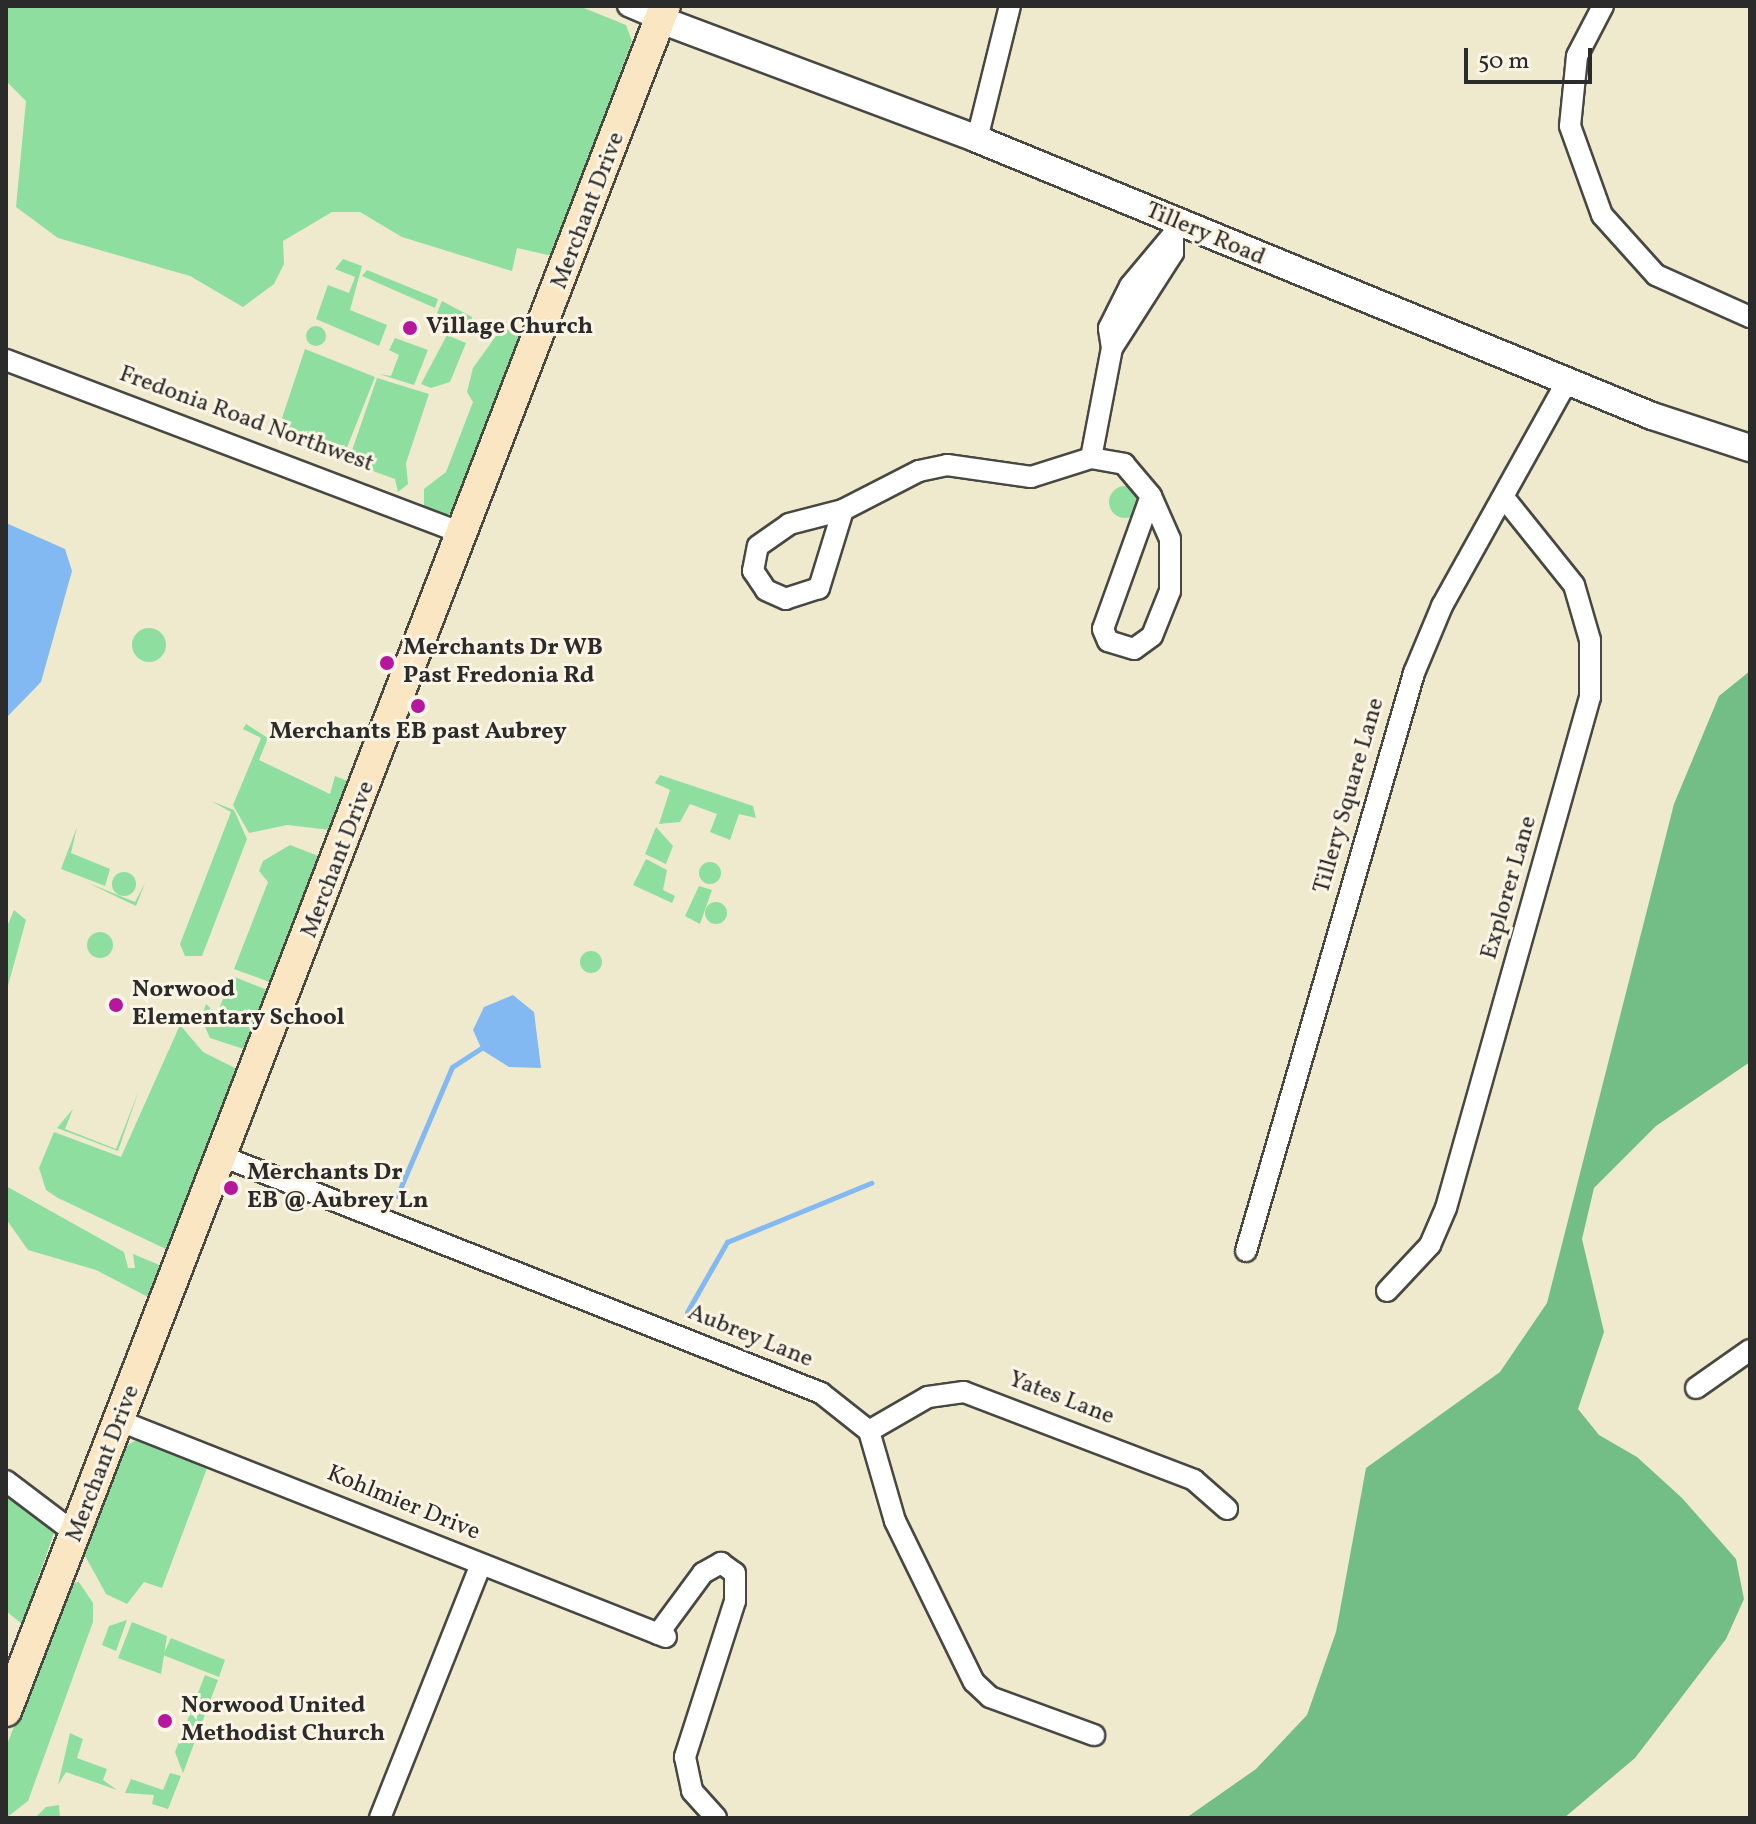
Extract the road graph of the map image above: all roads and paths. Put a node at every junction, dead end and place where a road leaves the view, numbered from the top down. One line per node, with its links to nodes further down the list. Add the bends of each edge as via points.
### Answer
1 (628, 6): 4 (street)
2 (1010, 6): 5 (street)
3 (1603, 6): 7 (street, via 1577,56 1570,126 1602,215 1656,275)
4 (663, 13): 5 (street, Tillery Road); 15 (main road, Merchant Drive)
5 (977, 139): 6 (street, Tillery Road)
6 (1177, 231): 9 (street, Tillery Road); 11 (street, via 1173,253 1112,348)
7 (1748, 311)
8 (6, 360): 15 (street, Fredonia Road Northwest)
9 (1566, 383): 10 (street, Tillery Road); 13 (street, Tillery Square Lane)
10 (1750, 448)
11 (1091, 458): 12 (street, via 1124,464); 14 (street, via 1031,477 947,465 919,471)
12 (1151, 496): 12 (street, via 1170,539 1170,591 1152,636 1134,649 1108,641 1103,629)
13 (1506, 500): 17 (street, Tillery Square Lane, via 1442,606 1402,707); 18 (street, Explorer Lane, via 1574,585 1590,640 1590,697 1446,1208 1430,1245)
14 (843, 510): 14 (street, via 789,524 758,546 753,571 766,590 786,599 819,588)
15 (465, 534): 16 (main road, Merchant Drive)
16 (224, 1157): 21 (main road, Merchant Drive); 22 (street, Aubrey Lane, via 821,1393)
17 (1246, 1251)
18 (1387, 1291)
19 (1750, 1350): 20 (street)
20 (1696, 1388)
21 (120, 1421): 25 (main road, Merchant Drive); 26 (street, Kohlmier Drive)
22 (869, 1431): 24 (street, Yates Lane, via 928,1397 964,1392 1194,1480); 28 (street, via 895,1521 960,1664 990,1697)
23 (6, 1481): 25 (street)
24 (1227, 1509)
25 (76, 1534): 27 (main road, Merchant Drive)
26 (481, 1564): 29 (street); 30 (street, Kohlmier Drive, via 662,1635 703,1573 721,1563 735,1573 735,1601 685,1757 692,1791)
27 (6, 1711)
28 (1094, 1735)
29 (380, 1818)
30 (716, 1818)

